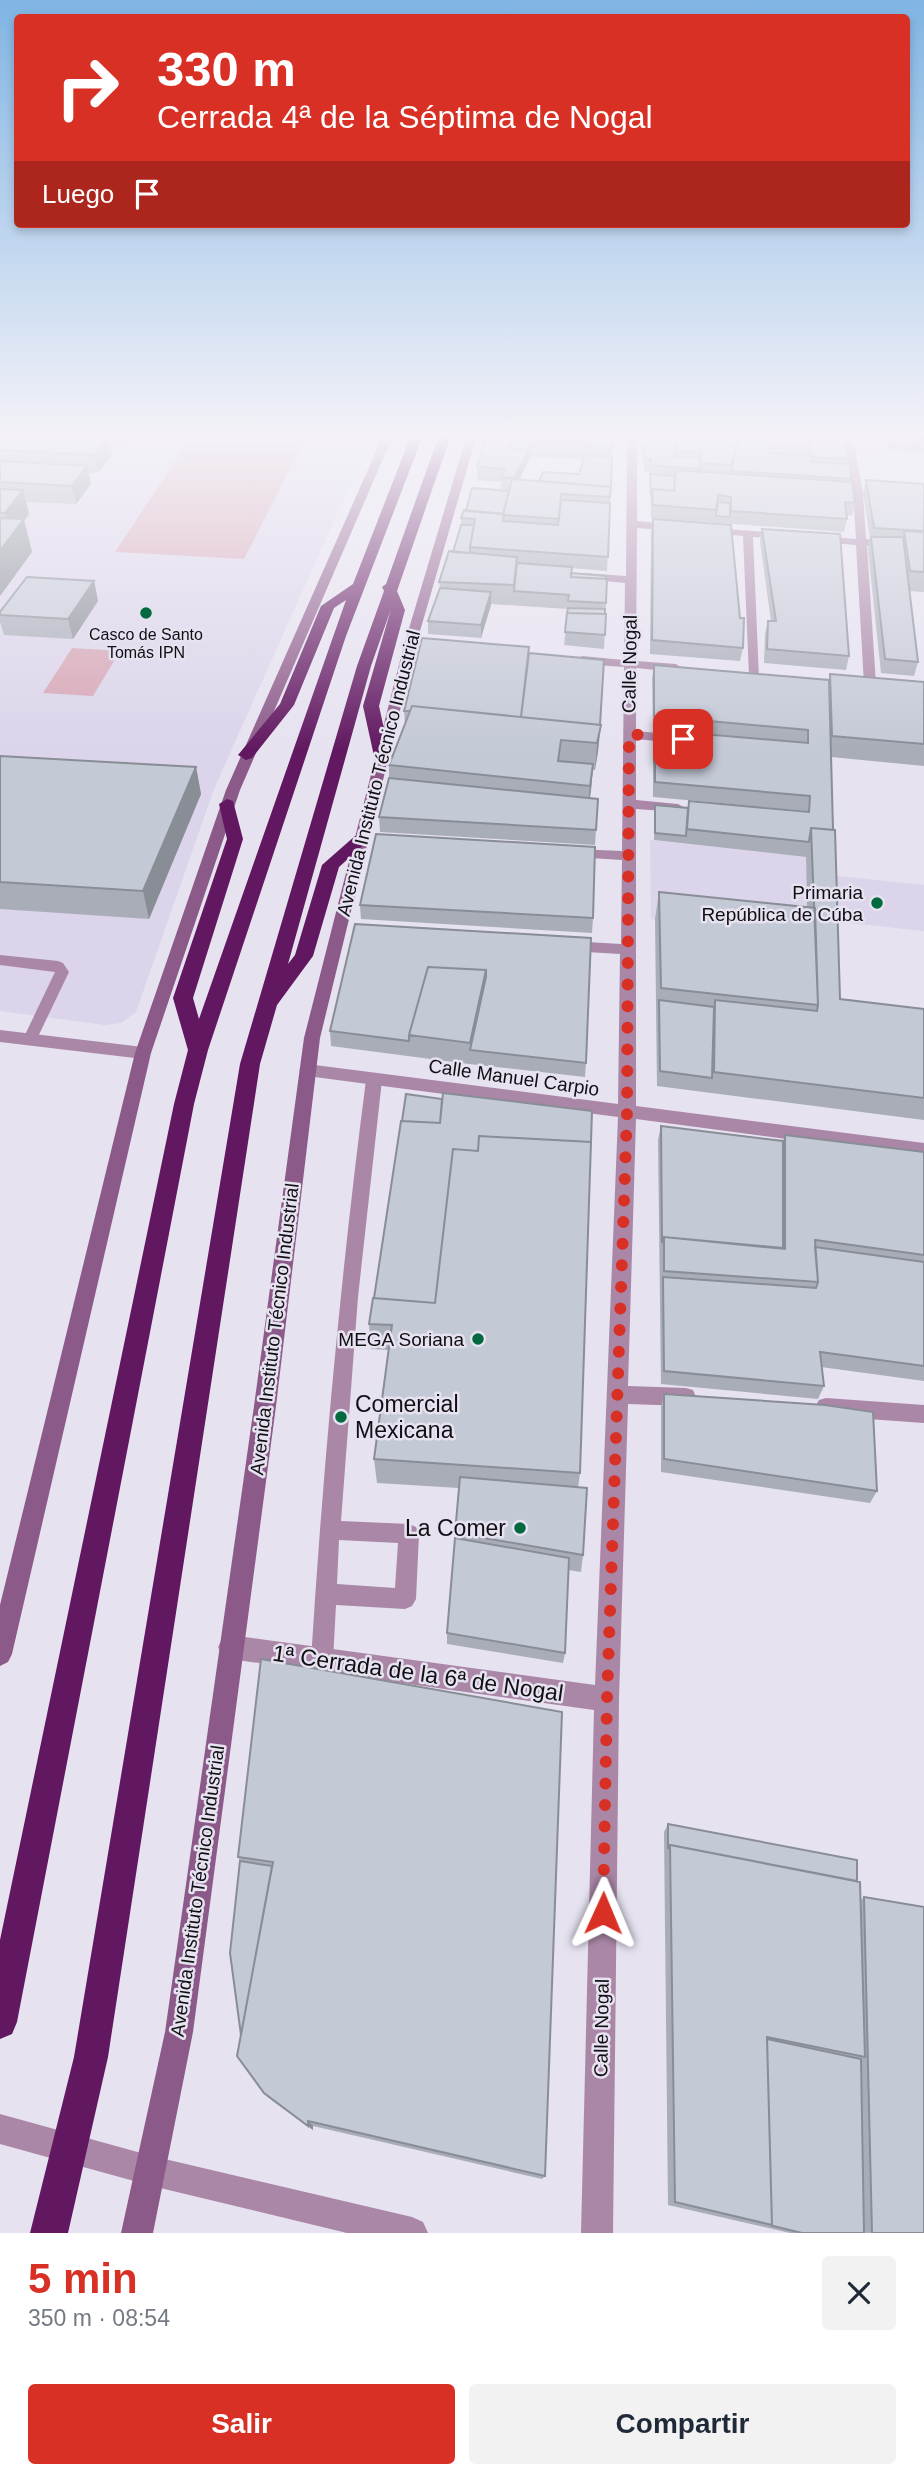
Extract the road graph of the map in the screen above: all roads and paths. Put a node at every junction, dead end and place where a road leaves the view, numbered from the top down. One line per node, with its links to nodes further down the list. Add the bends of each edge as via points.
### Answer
1 (341, 542): 21 (main road)
2 (375, 542): 12 (highway)
3 (406, 542): 13 (highway)
4 (445, 542): 22 (main road, Avenida Instituto Técnico Industrial)
5 (631, 542): 11 (street, Calle Nogal)
6 (749, 542): 17 (street, via 762,676)
7 (859, 542): 18 (street, via 863,684)
8 (862, 542): 9 (street)
9 (924, 547)
10 (564, 574): 11 (street)
11 (630, 580): 15 (street, Calle Nogal)
12 (357, 587): 21 (highway, via 328,607 287,705); 35 (highway)
13 (389, 587): 22 (highway, via 398,610 371,705); 32 (highway)
14 (575, 659): 15 (street)
15 (630, 664): 16 (street); 19 (street, Calle Nogal)
16 (686, 669)
17 (741, 674)
18 (883, 686)
19 (629, 734): 20 (street); 24 (street, Calle Nogal)
20 (697, 740)
21 (246, 755): 23 (main road)
22 (382, 756): 26 (main road, Avenida Instituto Técnico Industrial)
23 (227, 804): 35 (highway, via 235,839 183,998); 36 (main road)
24 (629, 804): 25 (street); 28 (street, Calle Nogal)
25 (698, 810)
26 (368, 840): 32 (highway, via 331,865 304,956); 37 (main road, Avenida Instituto Técnico Industrial)
27 (562, 852): 28 (street)
28 (629, 856): 30 (street, Calle Nogal)
29 (560, 945): 30 (street)
30 (629, 950): 39 (street, Calle Nogal)
31 (0, 960): 34 (lane, via 58,966 62,972)
32 (263, 1010): 54 (highway, via 240,1115 92,2057)
33 (0, 1035): 34 (street)
34 (30, 1039): 36 (street)
35 (198, 1050): 51 (highway)
36 (143, 1053): 48 (main road)
37 (307, 1070): 38 (street, Calle Manuel Carpio); 47 (main road, Avenida Instituto Técnico Industrial)
38 (374, 1080): 39 (street, Calle Manuel Carpio); 45 (lane)
39 (627, 1113): 40 (street, Calle Manuel Carpio); 41 (street, Calle Nogal)
40 (924, 1150)
41 (620, 1395): 42 (street); 50 (street, Calle Nogal)
42 (712, 1399)
43 (805, 1405): 44 (street)
44 (924, 1414)
45 (328, 1530): 46 (lane); 46 (lane, via 409,1534 405,1599)
46 (325, 1594): 49 (lane)
47 (230, 1647): 49 (street, 1ª Cerrada de la 6ª de Nogal); 53 (main road, Avenida Instituto Técnico Industrial, via 179,2032)
48 (0, 1654)
49 (322, 1660): 50 (street, 1ª Cerrada de la 6ª de Nogal)
50 (607, 1699): 57 (street, Calle Nogal)
51 (0, 2022)
52 (0, 2129): 53 (street)
53 (152, 2171): 55 (main road, Avenida Instituto Técnico Industrial); 56 (street)
54 (49, 2233)
55 (137, 2233)
56 (412, 2233)
57 (597, 2233)

